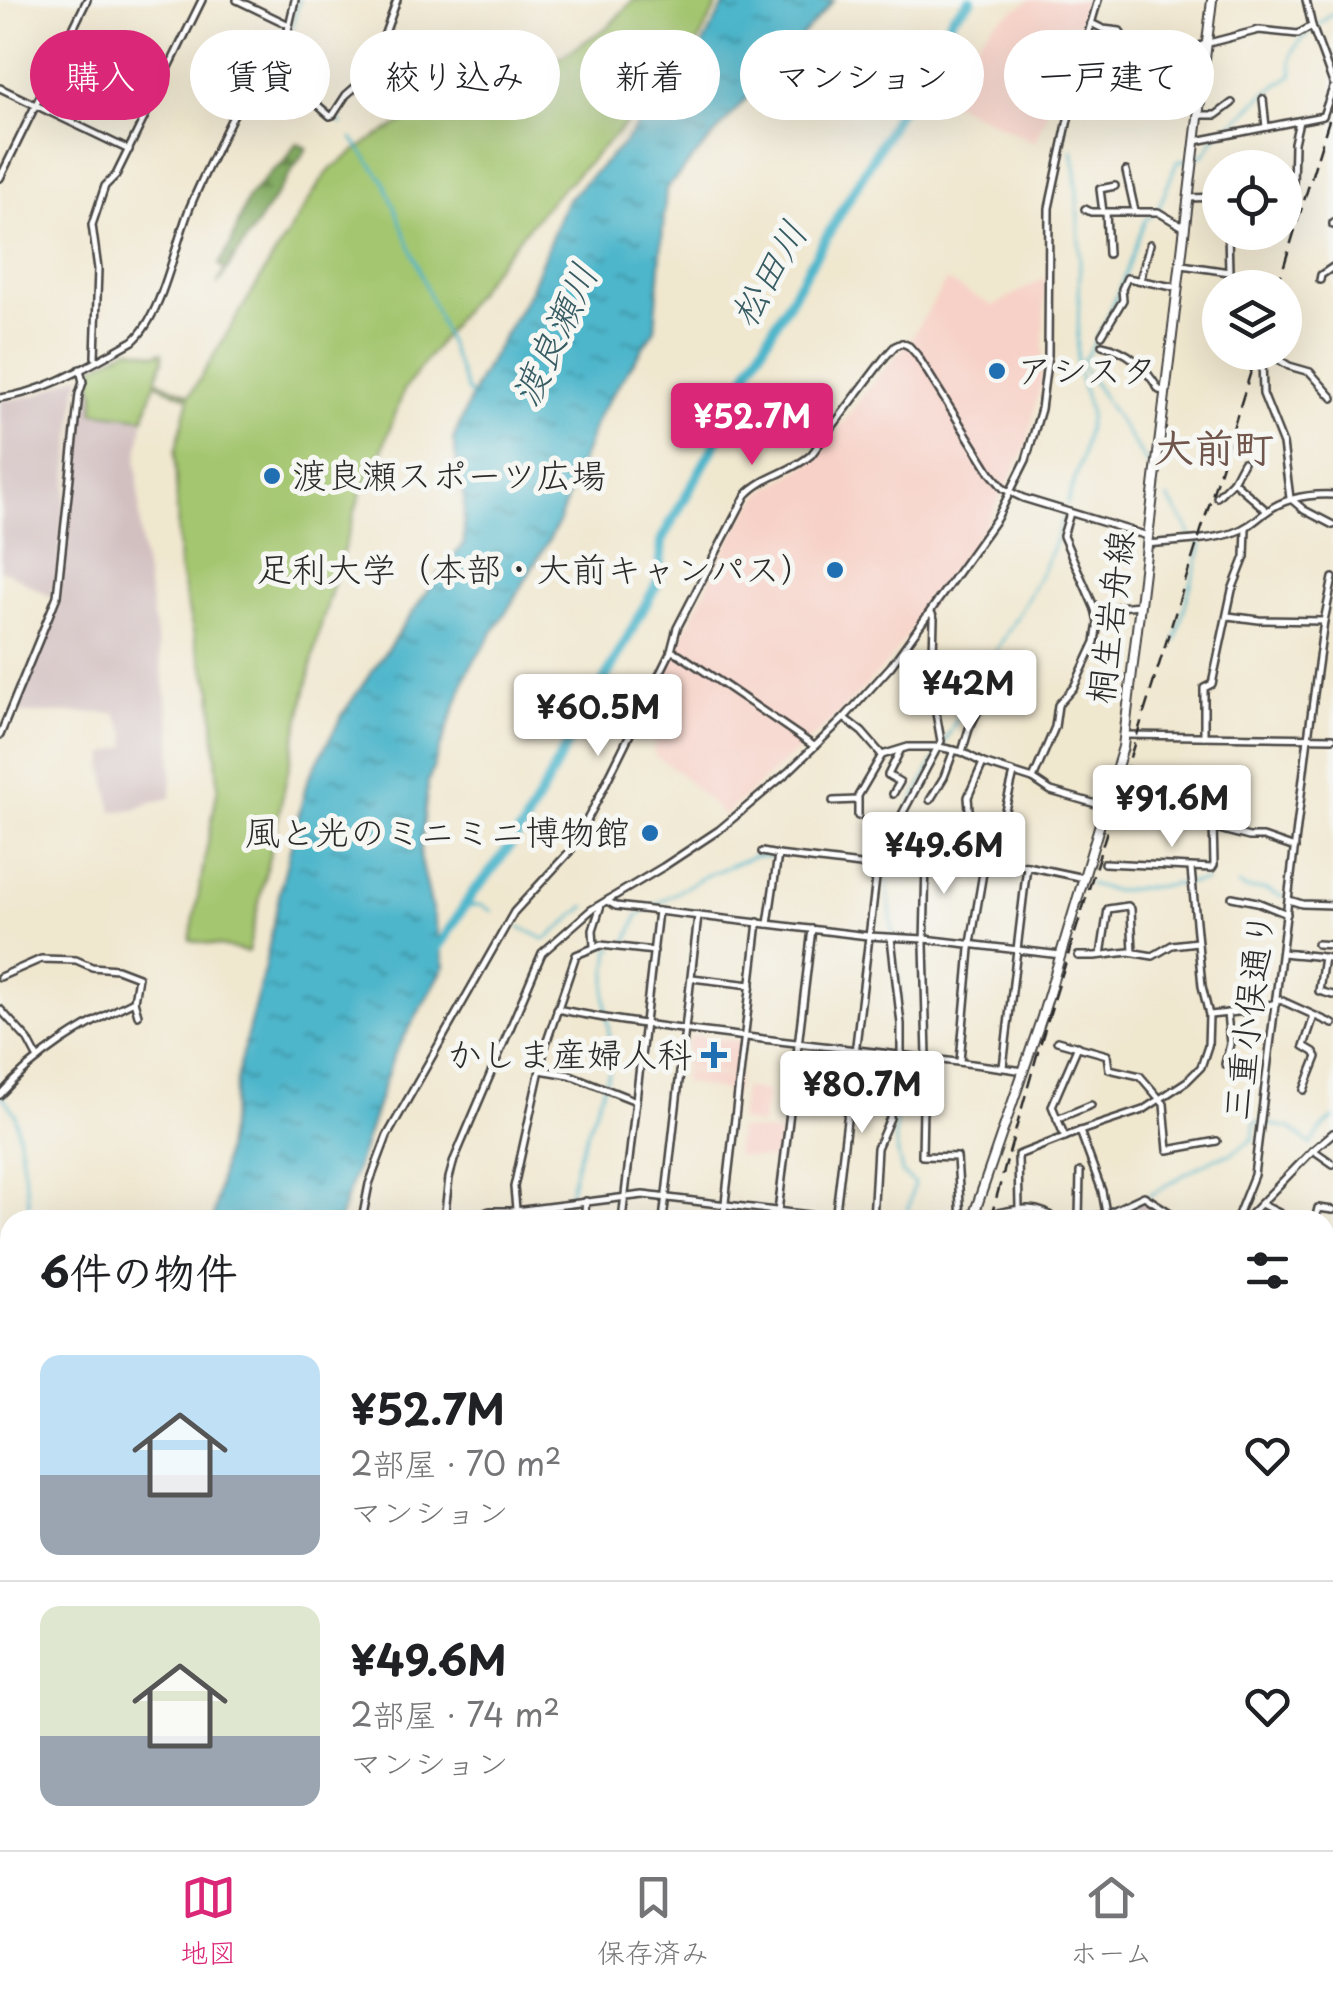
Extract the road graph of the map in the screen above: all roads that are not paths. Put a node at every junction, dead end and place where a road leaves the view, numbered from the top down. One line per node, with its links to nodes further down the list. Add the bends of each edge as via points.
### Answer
1 (87, 0): 12 (street)
2 (202, 0): 33 (street)
3 (237, 0): 9 (street)
4 (294, 0): 9 (street)
5 (397, 0): 23 (street, via 361,82)
6 (1098, 0): 10 (street)
7 (1212, 0): 16 (main road, 桐生岩舟線)
8 (1306, 0): 11 (street)
9 (289, 24): 13 (street)
10 (1091, 24): 14 (street); 15 (street)
11 (1312, 26): 17 (street, via 1298,34 1259,30); 18 (street)
12 (73, 30)
13 (288, 30)
14 (1090, 30)
15 (1112, 30)
16 (1207, 30)
17 (1214, 42)
18 (1333, 86): 30 (street, via 1324,115)
19 (0, 88): 21 (street)
20 (1263, 99): 31 (street)
21 (30, 103)
22 (1232, 103): 24 (street)
23 (330, 113)
24 (1214, 115)
25 (30, 118): 36 (street)
26 (66, 120): 33 (street)
27 (231, 120): 54 (street, via 146,328)
28 (1068, 120): 61 (street, via 1049,208 1041,409)
29 (1198, 120): 32 (main road, 桐生岩舟線)
30 (1299, 121): 31 (street); 34 (street)
31 (1266, 126): 32 (street)
32 (1196, 142): 39 (main road, 桐生岩舟線)
33 (129, 150): 54 (street, via 105,186 92,225)
34 (1294, 150)
35 (1126, 171): 41 (street)
36 (0, 178)
37 (1115, 186): 42 (street, via 1100,189)
38 (1202, 197): 39 (street)
39 (1188, 198): 43 (main road, 桐生岩舟線)
40 (1085, 209): 42 (street)
41 (1134, 211): 42 (street); 43 (street, via 1158,212)
42 (1104, 212): 46 (street)
43 (1185, 228): 47 (main road, 桐生岩舟線)
44 (1150, 244): 49 (street)
45 (1228, 250): 47 (street, via 1229,272)
46 (1108, 254)
47 (1181, 265): 51 (main road, 桐生岩舟線)
48 (1333, 266): 50 (street)
49 (1140, 280): 51 (street); 52 (street, via 1127,278 1123,300)
50 (1320, 280)
51 (1178, 288): 56 (main road, 桐生岩舟線)
52 (1102, 336)
53 (1102, 344): 56 (street, via 1134,359)
54 (97, 360): 55 (street)
55 (80, 369): 57 (street, via 37,390); 82 (street, via 57,596)
56 (1165, 391): 69 (main road, 桐生岩舟線)
57 (0, 398)
58 (1333, 398): 64 (street, via 1310,372 1268,353 1262,357 1263,394 1283,444)
59 (1243, 462): 60 (street)
60 (1233, 481): 63 (street); 65 (street)
61 (1010, 492): 66 (street); 73 (street); 78 (street, via 990,472 913,350 895,346 811,455 746,495)
62 (1333, 495): 64 (street)
63 (1217, 497)
64 (1290, 498): 65 (street); 67 (street)
65 (1267, 512): 68 (street)
66 (1070, 513): 69 (street); 72 (street, via 1063,536)
67 (1333, 526)
68 (1246, 528): 69 (street, via 1213,538); 74 (street, via 1245,557)
69 (1148, 540): 71 (main road, 桐生岩舟線)
70 (1333, 578): 75 (street, 三重小俣通り)
71 (1140, 605): 72 (street); 81 (main road, 桐生岩舟線)
72 (1096, 609): 94 (street, via 1095,642 1058,706)
73 (931, 612): 80 (street); 87 (street)
74 (1227, 616): 75 (street); 83 (street, via 1212,684 1204,688)
75 (1324, 621): 77 (street, 三重小俣通り)
76 (1333, 633): 77 (street)
77 (1323, 634): 84 (street, 三重小俣通り)
78 (671, 651): 86 (street); 190 (street, via 571,850 514,912 387,1136)
79 (1016, 660): 90 (street, via 980,707)
80 (844, 718): 86 (street); 91 (street)
81 (1125, 735): 83 (street); 101 (main road, 桐生岩舟線)
82 (0, 736)
83 (1204, 736): 84 (street)
84 (1308, 738): 85 (street); 106 (street, 三重小俣通り)
85 (1333, 738)
86 (814, 746): 118 (street, via 719,830)
87 (938, 747): 88 (street); 89 (street); 113 (street)
88 (902, 749): 91 (street); 96 (street, via 888,774 900,782)
89 (954, 750): 90 (street); 98 (street)
90 (962, 752): 92 (street)
91 (882, 755): 97 (street)
92 (983, 763): 93 (street); 109 (street, via 968,797 970,848)
93 (1014, 773): 94 (street); 102 (street)
94 (1032, 779): 101 (street)
95 (1245, 782): 105 (street)
96 (893, 794)
97 (858, 800): 99 (street); 103 (street)
98 (930, 800)
99 (833, 801)
100 (1198, 802): 104 (street)
101 (1106, 807): 115 (main road, 桐生岩舟線)
102 (1004, 814)
103 (858, 816)
104 (1214, 828): 105 (street); 114 (street, via 1214,865)
105 (1237, 832): 106 (street)
106 (1295, 848): 117 (street, 三重小俣通り)
107 (762, 852): 108 (street)
108 (778, 854): 113 (street); 124 (street)
109 (964, 856): 110 (street); 128 (street, via 926,861)
110 (985, 861): 112 (street); 131 (street)
111 (1104, 864): 114 (street)
112 (1027, 866): 115 (street); 134 (street)
113 (878, 867): 126 (street)
114 (1190, 869): 129 (street)
115 (1084, 878): 138 (main road, 桐生岩舟線)
116 (1232, 898): 121 (street)
117 (1288, 900): 119 (street); 121 (street, 三重小俣通り)
118 (604, 903): 120 (street); 133 (street); 191 (street, via 539,959 456,1153)
119 (1333, 905)
120 (658, 911): 122 (street); 135 (street)
121 (1287, 914): 137 (street, 三重小俣通り)
122 (698, 916): 123 (street); 144 (street)
123 (758, 922): 124 (street); 145 (street)
124 (768, 924): 125 (street)
125 (812, 930): 126 (street); 160 (street)
126 (868, 936): 127 (street); 162 (street)
127 (893, 938): 128 (street); 163 (street)
128 (925, 939): 131 (street); 164 (street)
129 (1197, 942): 136 (street, via 1154,956); 153 (street)
130 (1318, 944): 132 (street)
131 (970, 945): 134 (street); 166 (street)
132 (1333, 945)
133 (594, 946): 135 (street); 150 (street, via 576,954)
134 (1016, 950): 138 (street); 168 (street)
135 (654, 951): 155 (street)
136 (1133, 952): 139 (street); 139 (street, via 1128,906 1108,910)
137 (1282, 953): 141 (street); 148 (street, 三重小俣通り)
138 (1061, 955): 170 (main road, 桐生岩舟線)
139 (1100, 955): 140 (street)
140 (1078, 956)
141 (1324, 957): 142 (street); 146 (street, via 1319,991)
142 (1333, 958)
143 (0, 977): 147 (street, via 41,959 76,960 138,977)
144 (692, 978): 145 (street); 157 (street)
145 (751, 985): 158 (street)
146 (1333, 995)
147 (134, 1001): 152 (street); 165 (street)
148 (1276, 1001): 151 (street); 154 (street); 209 (street, 三重小俣通り, via 1254,1176)
149 (0, 1009): 165 (street)
150 (557, 1009): 155 (street); 169 (street)
151 (1227, 1013): 153 (street); 167 (street)
152 (138, 1015)
153 (1208, 1015): 174 (street, via 1200,1068)
154 (1314, 1016): 156 (street); 171 (street, via 1304,1046 1317,1057)
155 (645, 1024): 157 (street); 173 (street)
156 (1333, 1024)
157 (686, 1031): 158 (street); 185 (street)
158 (746, 1037): 160 (street); 187 (street)
159 (1057, 1041): 161 (street)
160 (798, 1043): 162 (street); 198 (street)
161 (1078, 1046): 174 (street, via 1107,1056 1109,1069 1140,1076); 176 (street, via 1052,1106)
162 (854, 1050): 163 (street); 199 (street)
163 (901, 1055): 164 (street); 200 (street, via 890,1118 876,1148)
164 (926, 1057): 166 (street); 201 (street, via 922,1156 957,1156)
165 (38, 1059): 172 (street)
166 (960, 1062): 168 (street)
167 (1225, 1064)
168 (1002, 1068): 170 (street)
169 (540, 1070): 173 (street); 192 (street)
170 (1024, 1071): 202 (main road, 桐生岩舟線)
171 (1304, 1090)
172 (0, 1095)
173 (636, 1100): 184 (street)
174 (1159, 1101): 177 (street); 180 (street, via 1168,1150)
175 (1091, 1105): 176 (street)
176 (1057, 1119): 179 (street)
177 (1080, 1131): 179 (street); 206 (street)
178 (1333, 1134): 181 (street)
179 (1065, 1137): 189 (street, via 1018,1155)
180 (1217, 1141)
181 (1313, 1150): 182 (street); 188 (street)
182 (1333, 1164)
183 (1080, 1172): 205 (street)
184 (625, 1195): 185 (street); 186 (street); 195 (street)
185 (666, 1198): 187 (street); 196 (street)
186 (586, 1201): 193 (street); 194 (street)
187 (725, 1204): 197 (street); 198 (street)
188 (1262, 1204): 210 (street); 211 (street)
189 (1019, 1209): 203 (street); 204 (street)
190 (364, 1210)
191 (445, 1210)
192 (515, 1210)
193 (522, 1210)
194 (585, 1210)
195 (623, 1210)
196 (664, 1210)
197 (725, 1210)
198 (778, 1210)
199 (836, 1210)
200 (874, 1210)
201 (960, 1210)
202 (976, 1210)
203 (1015, 1210)
204 (1032, 1210)
205 (1079, 1210)
206 (1105, 1210)
207 (1116, 1210): 208 (street, via 1144,1196)
208 (1166, 1210)
209 (1240, 1210)
210 (1256, 1210)
211 (1273, 1210)
212 (1085, 1850): 213 (street)
213 (1113, 1850)

